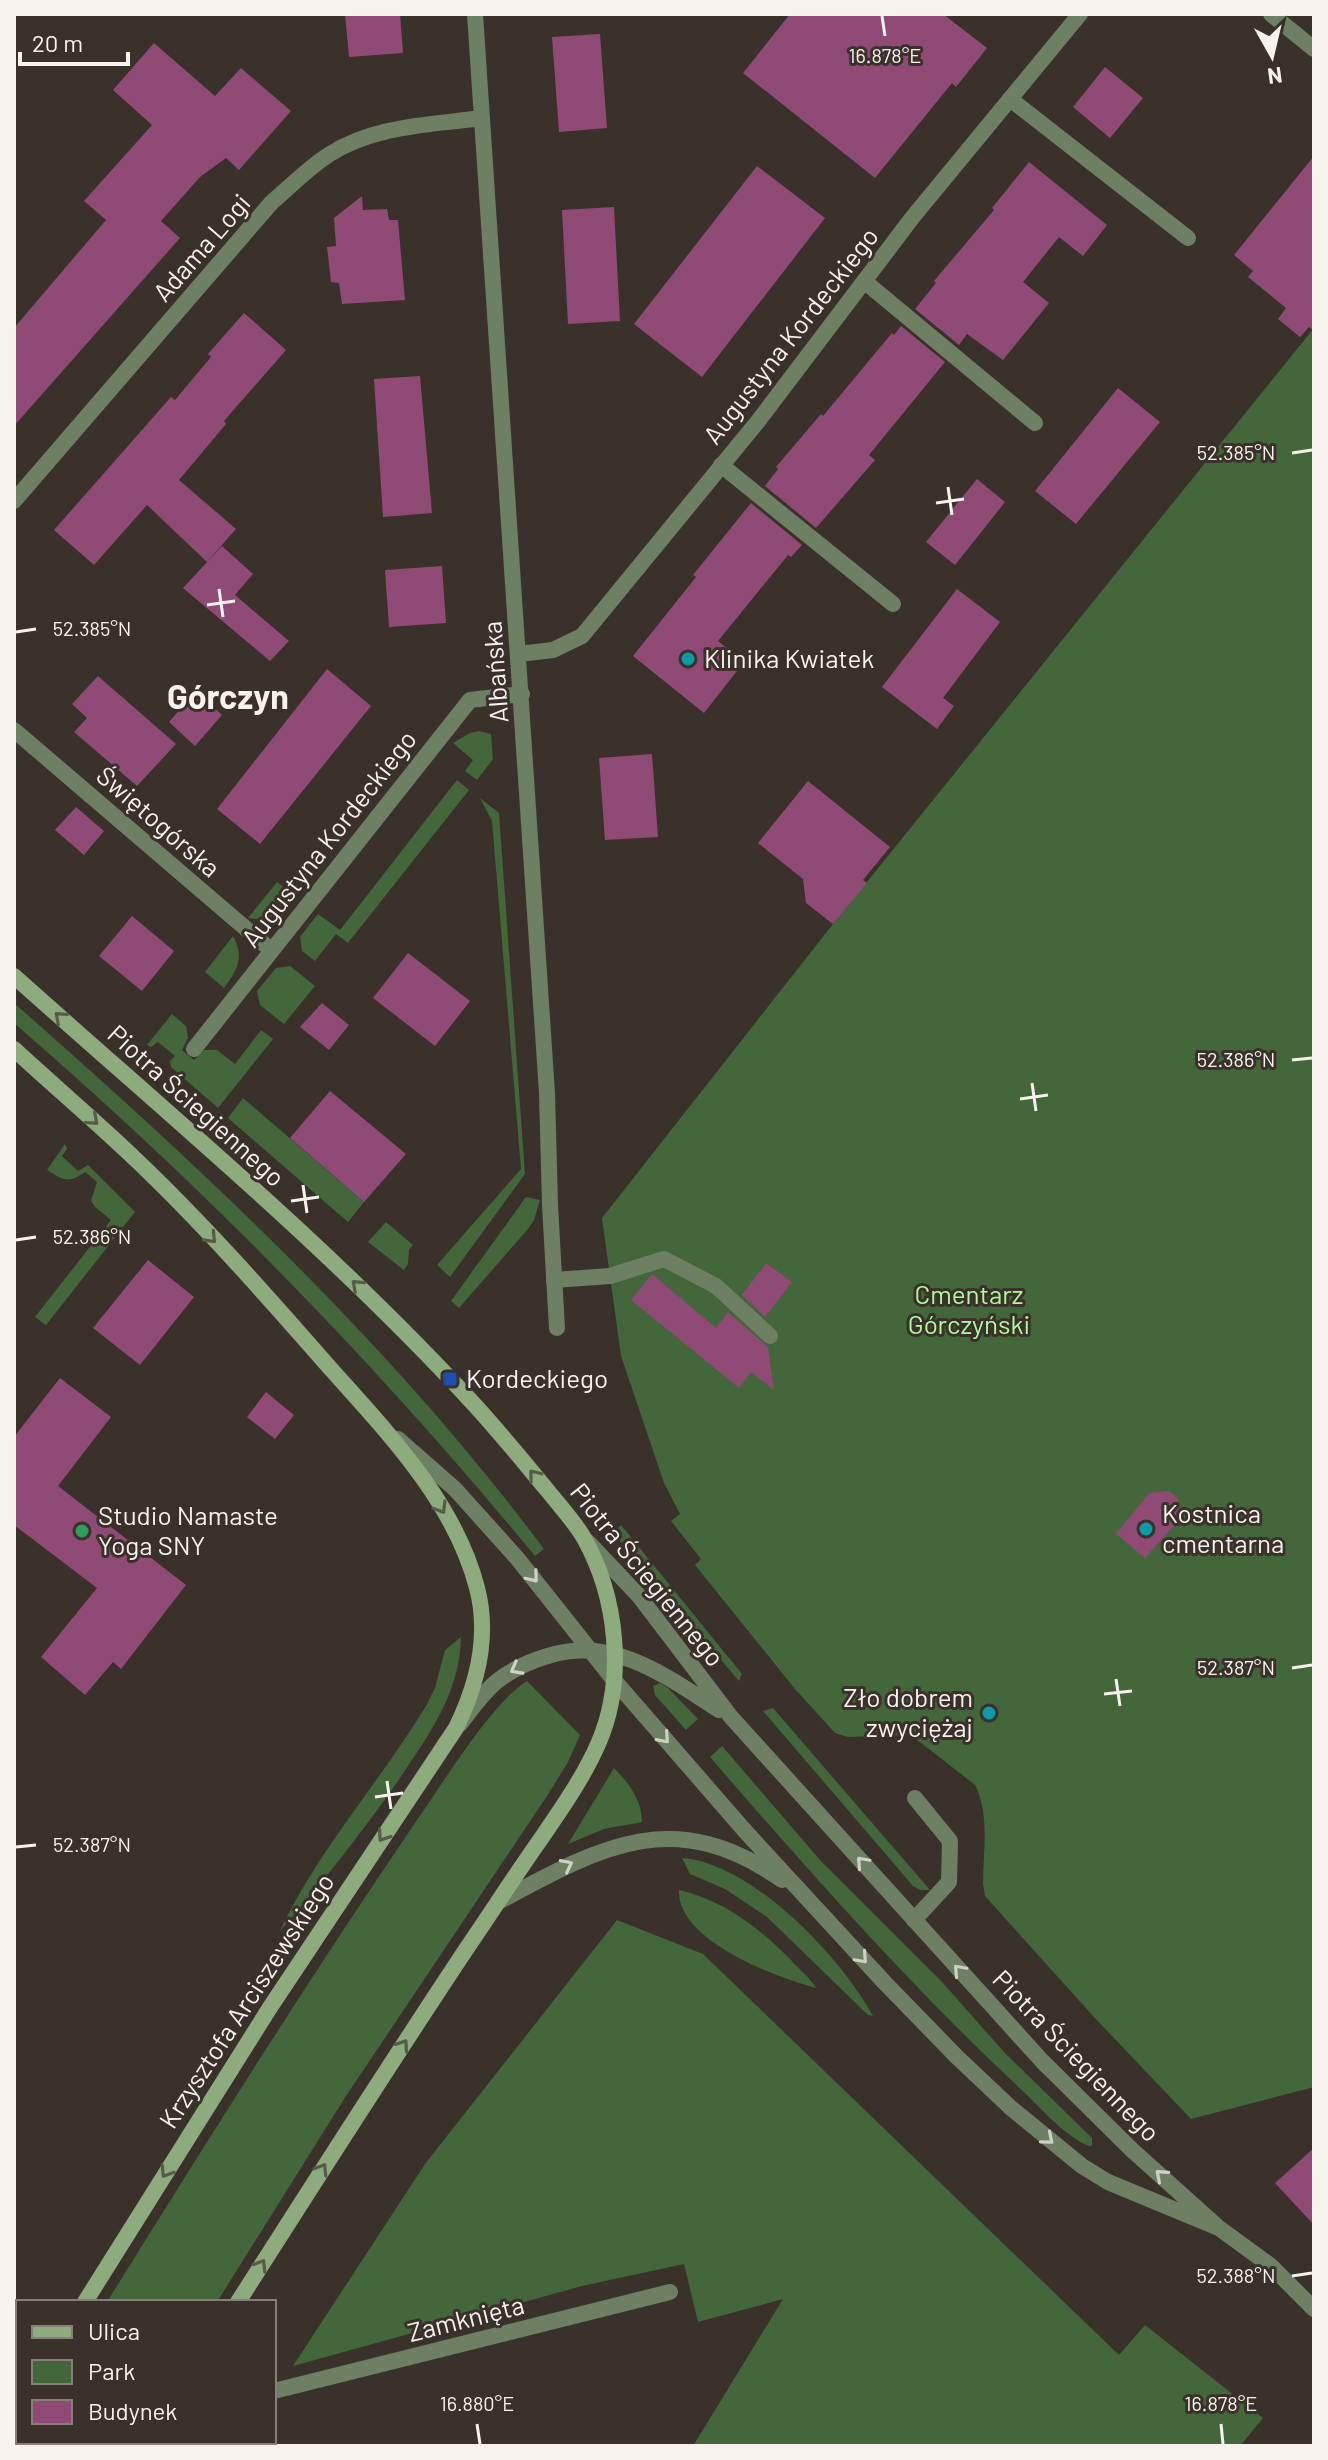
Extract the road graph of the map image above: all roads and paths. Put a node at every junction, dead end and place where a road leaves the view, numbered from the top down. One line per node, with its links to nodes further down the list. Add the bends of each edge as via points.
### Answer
1 (475, 14): 6 (street, Albańska)
2 (1080, 14): 5 (street, Augustyna Kordeckiego)
3 (1271, 14): 4 (street)
4 (1314, 49)
5 (1010, 99): 7 (street); 8 (street, Augustyna Kordeckiego)
6 (482, 118): 11 (street, Adama Logi, via 360,138 300,177 272,202); 13 (street, Albańska)
7 (1188, 238)
8 (864, 281): 9 (street); 10 (street, Augustyna Kordeckiego)
9 (1035, 423)
10 (721, 465): 12 (street); 13 (street, Augustyna Kordeckiego, via 582,636 553,650)
11 (14, 501)
12 (893, 604)
13 (519, 654): 14 (street, Albańska)
14 (522, 694): 16 (street, Augustyna Kordeckiego, via 470,700); 20 (street, Albańska)
15 (14, 730): 16 (street, Świętogórska)
16 (271, 950): 19 (street, Augustyna Kordeckiego)
17 (14, 976): 24 (main road, Piotra Ściegiennego, one-way to 17, via 498,1431 380,1306)
18 (14, 1049): 23 (main road, Piotra Ściegiennego, one-way to 23, via 157,1181)
19 (194, 1049)
20 (554, 1280): 21 (street, Albańska); 22 (street, via 610,1276 664,1259 716,1286)
21 (557, 1328)
22 (770, 1336)
23 (379, 1422): 25 (street, Piotra Ściegiennego, one-way to 25, via 455,1489); 29 (main road, Krzysztofa Arciszewskiego, one-way to 29, via 439,1502 467,1554 478,1591 478,1667)
24 (583, 1536): 26 (main road, via 601,1573); 28 (street, Piotra Ściegiennego, via 639,1596)
25 (591, 1650): 26 (street, Krzysztofa Arciszewskiego); 27 (street, Piotra Ściegiennego); 29 (street, Krzysztofa Arciszewskiego, one-way to 29, via 562,1652 510,1672)
26 (615, 1653): 27 (main road); 28 (street, Krzysztofa Arciszewskiego, via 652,1667)
27 (613, 1679): 31 (street, Piotra Ściegiennego, one-way to 31); 32 (main road, via 600,1740)
28 (731, 1717): 33 (street, Piotra Ściegiennego, one-way to 28)
29 (456, 1728): 36 (main road, Krzysztofa Arciszewskiego, one-way to 36, via 269,2009)
30 (915, 1798): 33 (street, via 950,1841 949,1882)
31 (809, 1900): 32 (street, one-way to 31, via 587,1855 650,1840 698,1843 737,1854); 34 (street, Piotra Ściegiennego, one-way to 34, via 927,2027 1063,2152 1108,2182)
32 (498, 1902): 37 (main road, one-way to 32)
33 (914, 1920): 34 (street, Piotra Ściegiennego, one-way to 33, via 1085,2106)
34 (1219, 2228): 38 (street, Piotra Ściegiennego, via 1271,2266)
35 (670, 2292): 39 (street, Zamknięta)
36 (86, 2300)
37 (239, 2300)
38 (1314, 2309)
39 (276, 2390)

